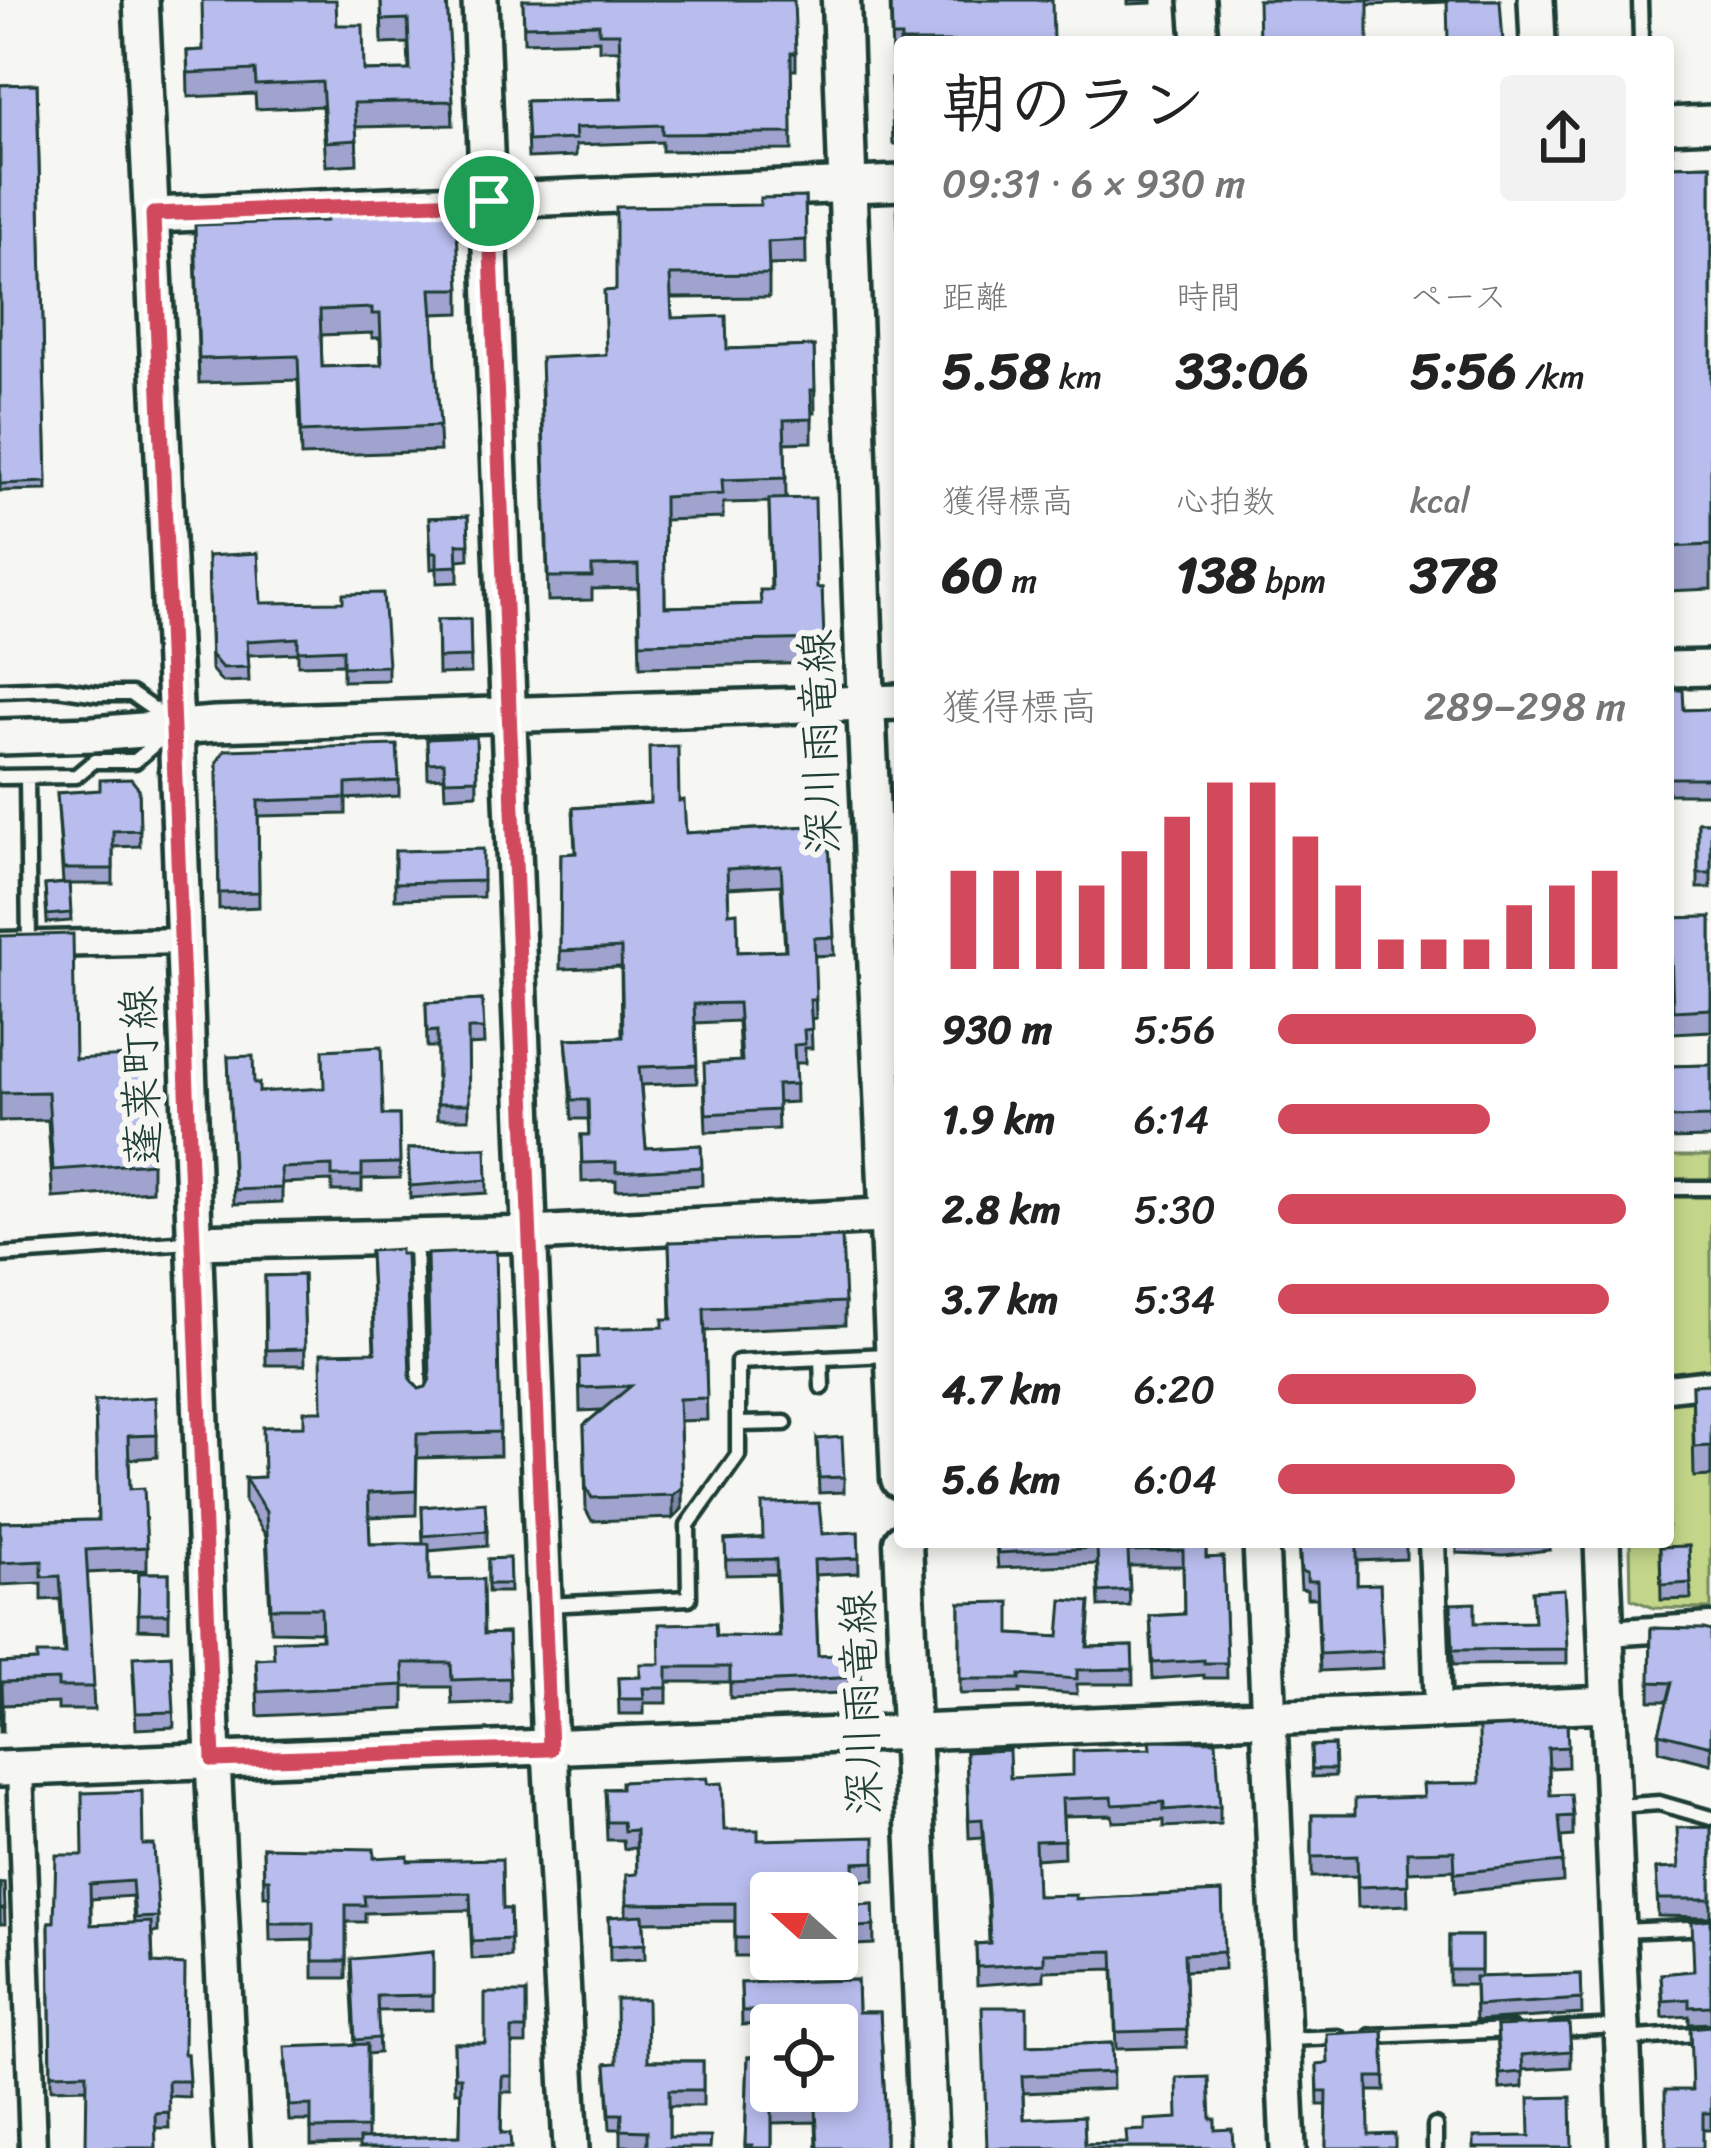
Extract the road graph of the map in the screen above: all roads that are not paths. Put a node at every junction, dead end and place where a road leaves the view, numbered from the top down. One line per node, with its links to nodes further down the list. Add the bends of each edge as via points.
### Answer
1 (140, 0): 15 (street, 蓬莱町線)
2 (480, 0): 14 (street)
3 (842, 0): 13 (main road, 深川雨竜線)
4 (1198, 0): 7 (street)
5 (1536, 0): 8 (street)
6 (1640, 0): 9 (lane)
7 (1200, 36)
8 (1538, 36)
9 (1641, 36)
10 (1711, 124): 11 (street)
11 (1674, 125)
12 (894, 183): 13 (street)
13 (848, 184): 14 (street); 19 (main road, 深川雨竜線)
14 (489, 201): 15 (street); 20 (street)
15 (153, 214): 21 (street, 蓬莱町線)
16 (1711, 668): 17 (street)
17 (1674, 669)
18 (0, 690): 21 (lane, via 131,694)
19 (883, 702): 20 (street); 28 (main road, 深川雨竜線)
20 (511, 716): 21 (street); 32 (street)
21 (176, 726): 22 (street); 24 (lane, via 135,761 94,761 76,776); 25 (street, 蓬莱町線)
22 (0, 737)
23 (0, 777): 24 (lane)
24 (27, 777): 27 (lane)
25 (181, 941): 27 (street); 34 (street, 蓬莱町線)
26 (0, 945): 27 (street)
27 (29, 945)
28 (894, 1172)
29 (1674, 1188): 30 (lane)
30 (1711, 1188)
31 (894, 1215): 32 (street)
32 (531, 1234): 33 (street); 48 (street)
33 (415, 1236): 34 (street); 41 (lane)
34 (193, 1242): 35 (lane); 56 (street, 蓬莱町線)
35 (0, 1255)
36 (894, 1354): 37 (lane)
37 (821, 1357): 39 (lane); 43 (lane, via 738,1362)
38 (1711, 1383): 40 (street)
39 (822, 1387)
40 (1674, 1387)
41 (420, 1403)
42 (785, 1423): 43 (lane)
43 (738, 1424): 48 (lane, via 738,1455 688,1525 689,1598)
44 (902, 1548): 54 (main road, 深川雨竜線)
45 (1261, 1548): 53 (street)
46 (1432, 1548): 52 (street)
47 (1602, 1548): 50 (street)
48 (545, 1605): 55 (street)
49 (1711, 1627): 50 (street)
50 (1608, 1633): 51 (street)
51 (1608, 1704): 52 (street); 58 (street)
52 (1438, 1711): 53 (street)
53 (1267, 1718): 54 (street); 64 (street)
54 (910, 1732): 55 (street); 69 (main road, 深川雨竜線)
55 (550, 1749): 56 (street); 68 (street)
56 (213, 1760): 57 (street); 67 (street, 蓬莱町線)
57 (10, 1769): 66 (street)
58 (1612, 1807): 59 (lane, via 1659,1803); 61 (street)
59 (1711, 1818)
60 (1711, 1927): 61 (lane)
61 (1617, 1932): 62 (street)
62 (1622, 2033): 63 (lane); 64 (lane); 72 (street)
63 (1711, 2033)
64 (1282, 2039): 70 (street)
65 (1435, 2126): 71 (lane)
66 (33, 2148)
67 (232, 2148)
68 (571, 2148)
69 (928, 2148)
70 (1288, 2148)
71 (1436, 2148)
72 (1627, 2148)

